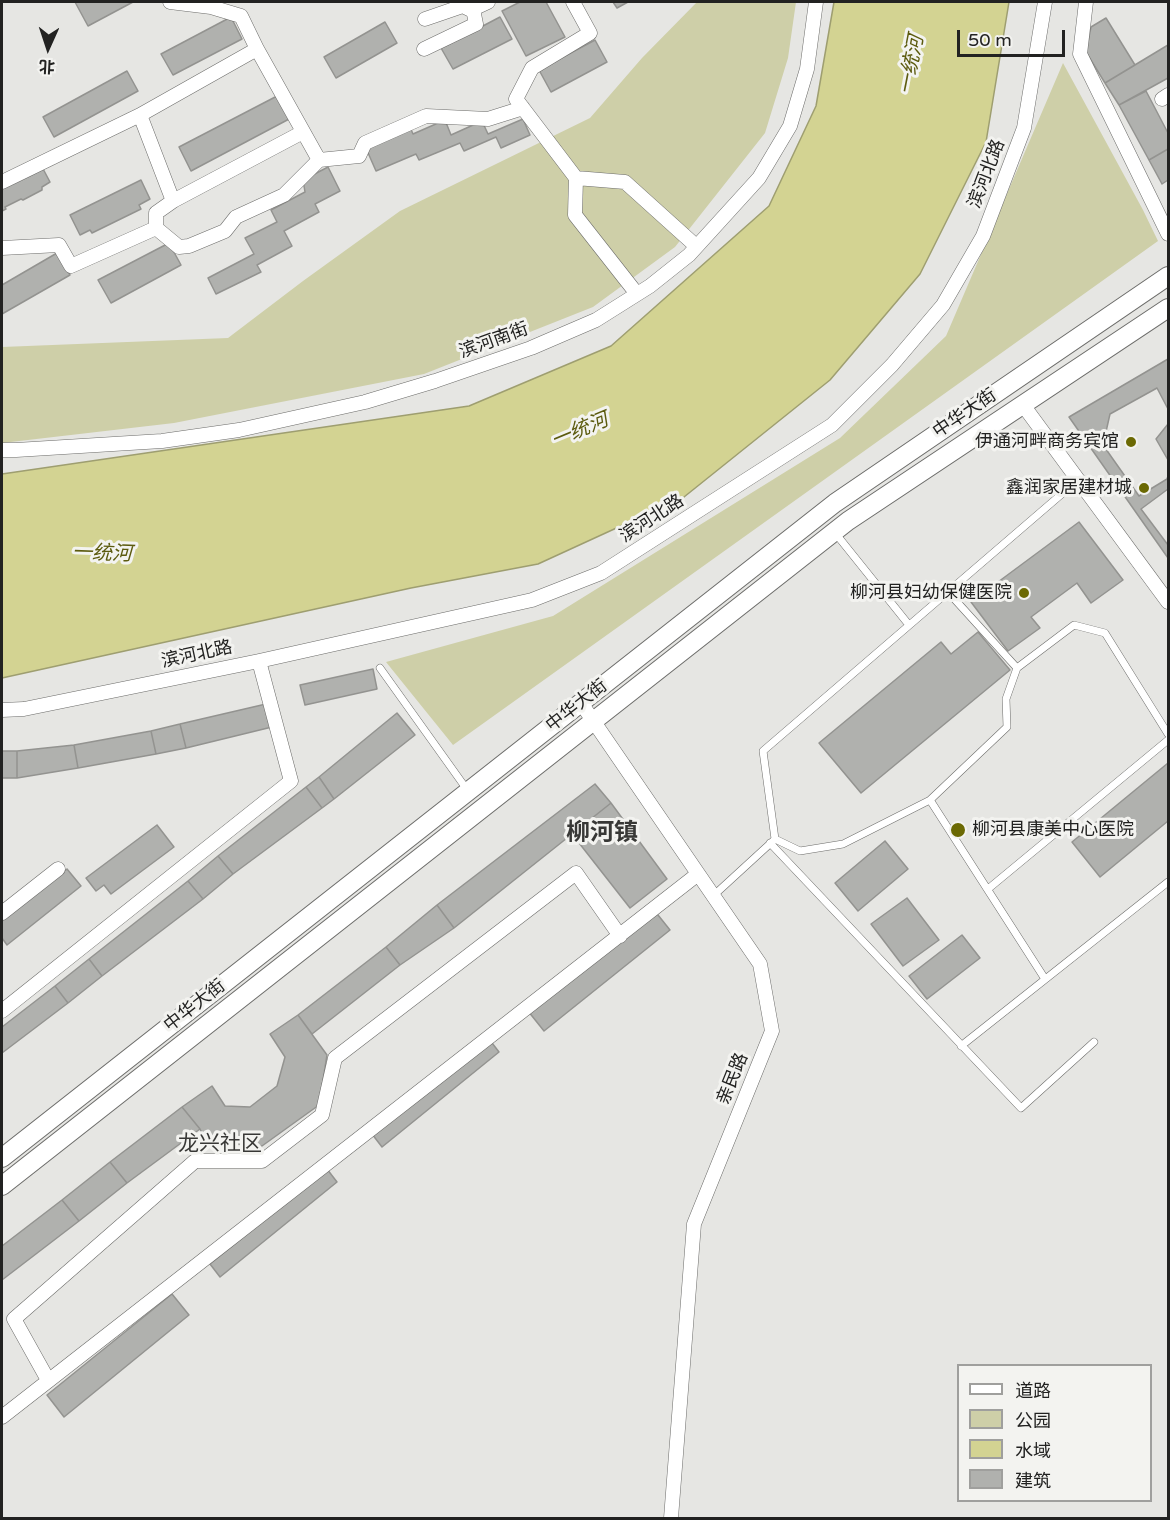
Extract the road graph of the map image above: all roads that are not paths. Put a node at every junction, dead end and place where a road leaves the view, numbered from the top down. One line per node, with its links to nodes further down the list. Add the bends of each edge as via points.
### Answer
1 (170, 2): 9 (street, via 211,7 241,16)
2 (488, 2): 7 (street)
3 (573, 2): 11 (street, via 590,33 532,68 516,99)
4 (816, 2): 20 (street, 滨河南街, via 807,69 790,126 759,178)
5 (1045, 2): 32 (street, 滨河北路, via 1024,128 983,236 943,305 892,365 832,424 601,573 532,600)
6 (1086, 2): 19 (street, via 1080,54)
7 (473, 11): 8 (street, via 463,6); 10 (street, via 476,24)
8 (425, 20)
9 (257, 49): 12 (street); 13 (street)
10 (424, 49)
11 (522, 108): 14 (street, via 488,119 426,116 365,143 359,156); 15 (street)
12 (140, 115): 16 (street); 17 (street)
13 (303, 132): 14 (street); 17 (street)
14 (319, 160): 18 (street, via 284,195 236,217 225,231 216,235 179,247)
15 (576, 178): 20 (street, via 625,182); 23 (street, via 575,215)
16 (2, 182)
17 (173, 201): 18 (street, via 156,213)
18 (156, 228): 21 (street, via 71,266 59,245)
19 (1168, 234)
20 (696, 246): 23 (street, 滨河南街)
21 (2, 248)
22 (1168, 276): 35 (main road, 中华大街, via 835,503)
23 (637, 294): 26 (street, 滨河南街, via 596,320 531,348 365,402 239,430 162,441)
24 (1168, 308): 25 (main road, 中华大街)
25 (1023, 405): 27 (street); 28 (main road, 中华大街)
26 (2, 450)
27 (1078, 480): 29 (lane); 30 (street)
28 (834, 532): 31 (lane); 37 (main road, 中华大街)
29 (948, 592): 31 (lane); 34 (lane)
30 (1168, 603)
31 (909, 625): 42 (lane, via 763,751)
32 (259, 661): 36 (street, 滨河北路, via 24,709); 51 (street, via 291,781)
33 (380, 668): 40 (lane)
34 (1017, 668): 38 (lane, via 1074,625 1105,633); 41 (lane, via 1006,699 1007,727)
35 (580, 703): 37 (street, 亲民路); 40 (main road, 中华大街)
36 (2, 710)
37 (593, 721): 44 (street, 亲民路); 55 (main road, 中华大街)
38 (1168, 734)
39 (1168, 740): 46 (lane)
40 (468, 791): 54 (main road, 中华大街)
41 (930, 800): 42 (lane, via 843,844 800,851); 46 (lane)
42 (773, 841): 47 (lane); 53 (lane)
43 (58, 869): 48 (street)
44 (698, 874): 47 (street, 亲民路); 49 (street)
45 (1168, 882): 50 (lane)
46 (988, 889): 50 (lane)
47 (713, 896): 58 (street, 亲民路, via 760,964 771,1031 694,1224)
48 (2, 913)
49 (620, 936): 56 (street); 56 (street, via 576,873 335,1058 322,1115 262,1161 195,1161 14,1319)
50 (1045, 980): 53 (lane)
51 (2, 1011)
52 (1094, 1042): 53 (lane, via 1020,1108)
53 (962, 1046)
54 (2, 1158)
55 (2, 1186)
56 (48, 1380): 57 (street)
57 (2, 1417)
58 (671, 1518)

